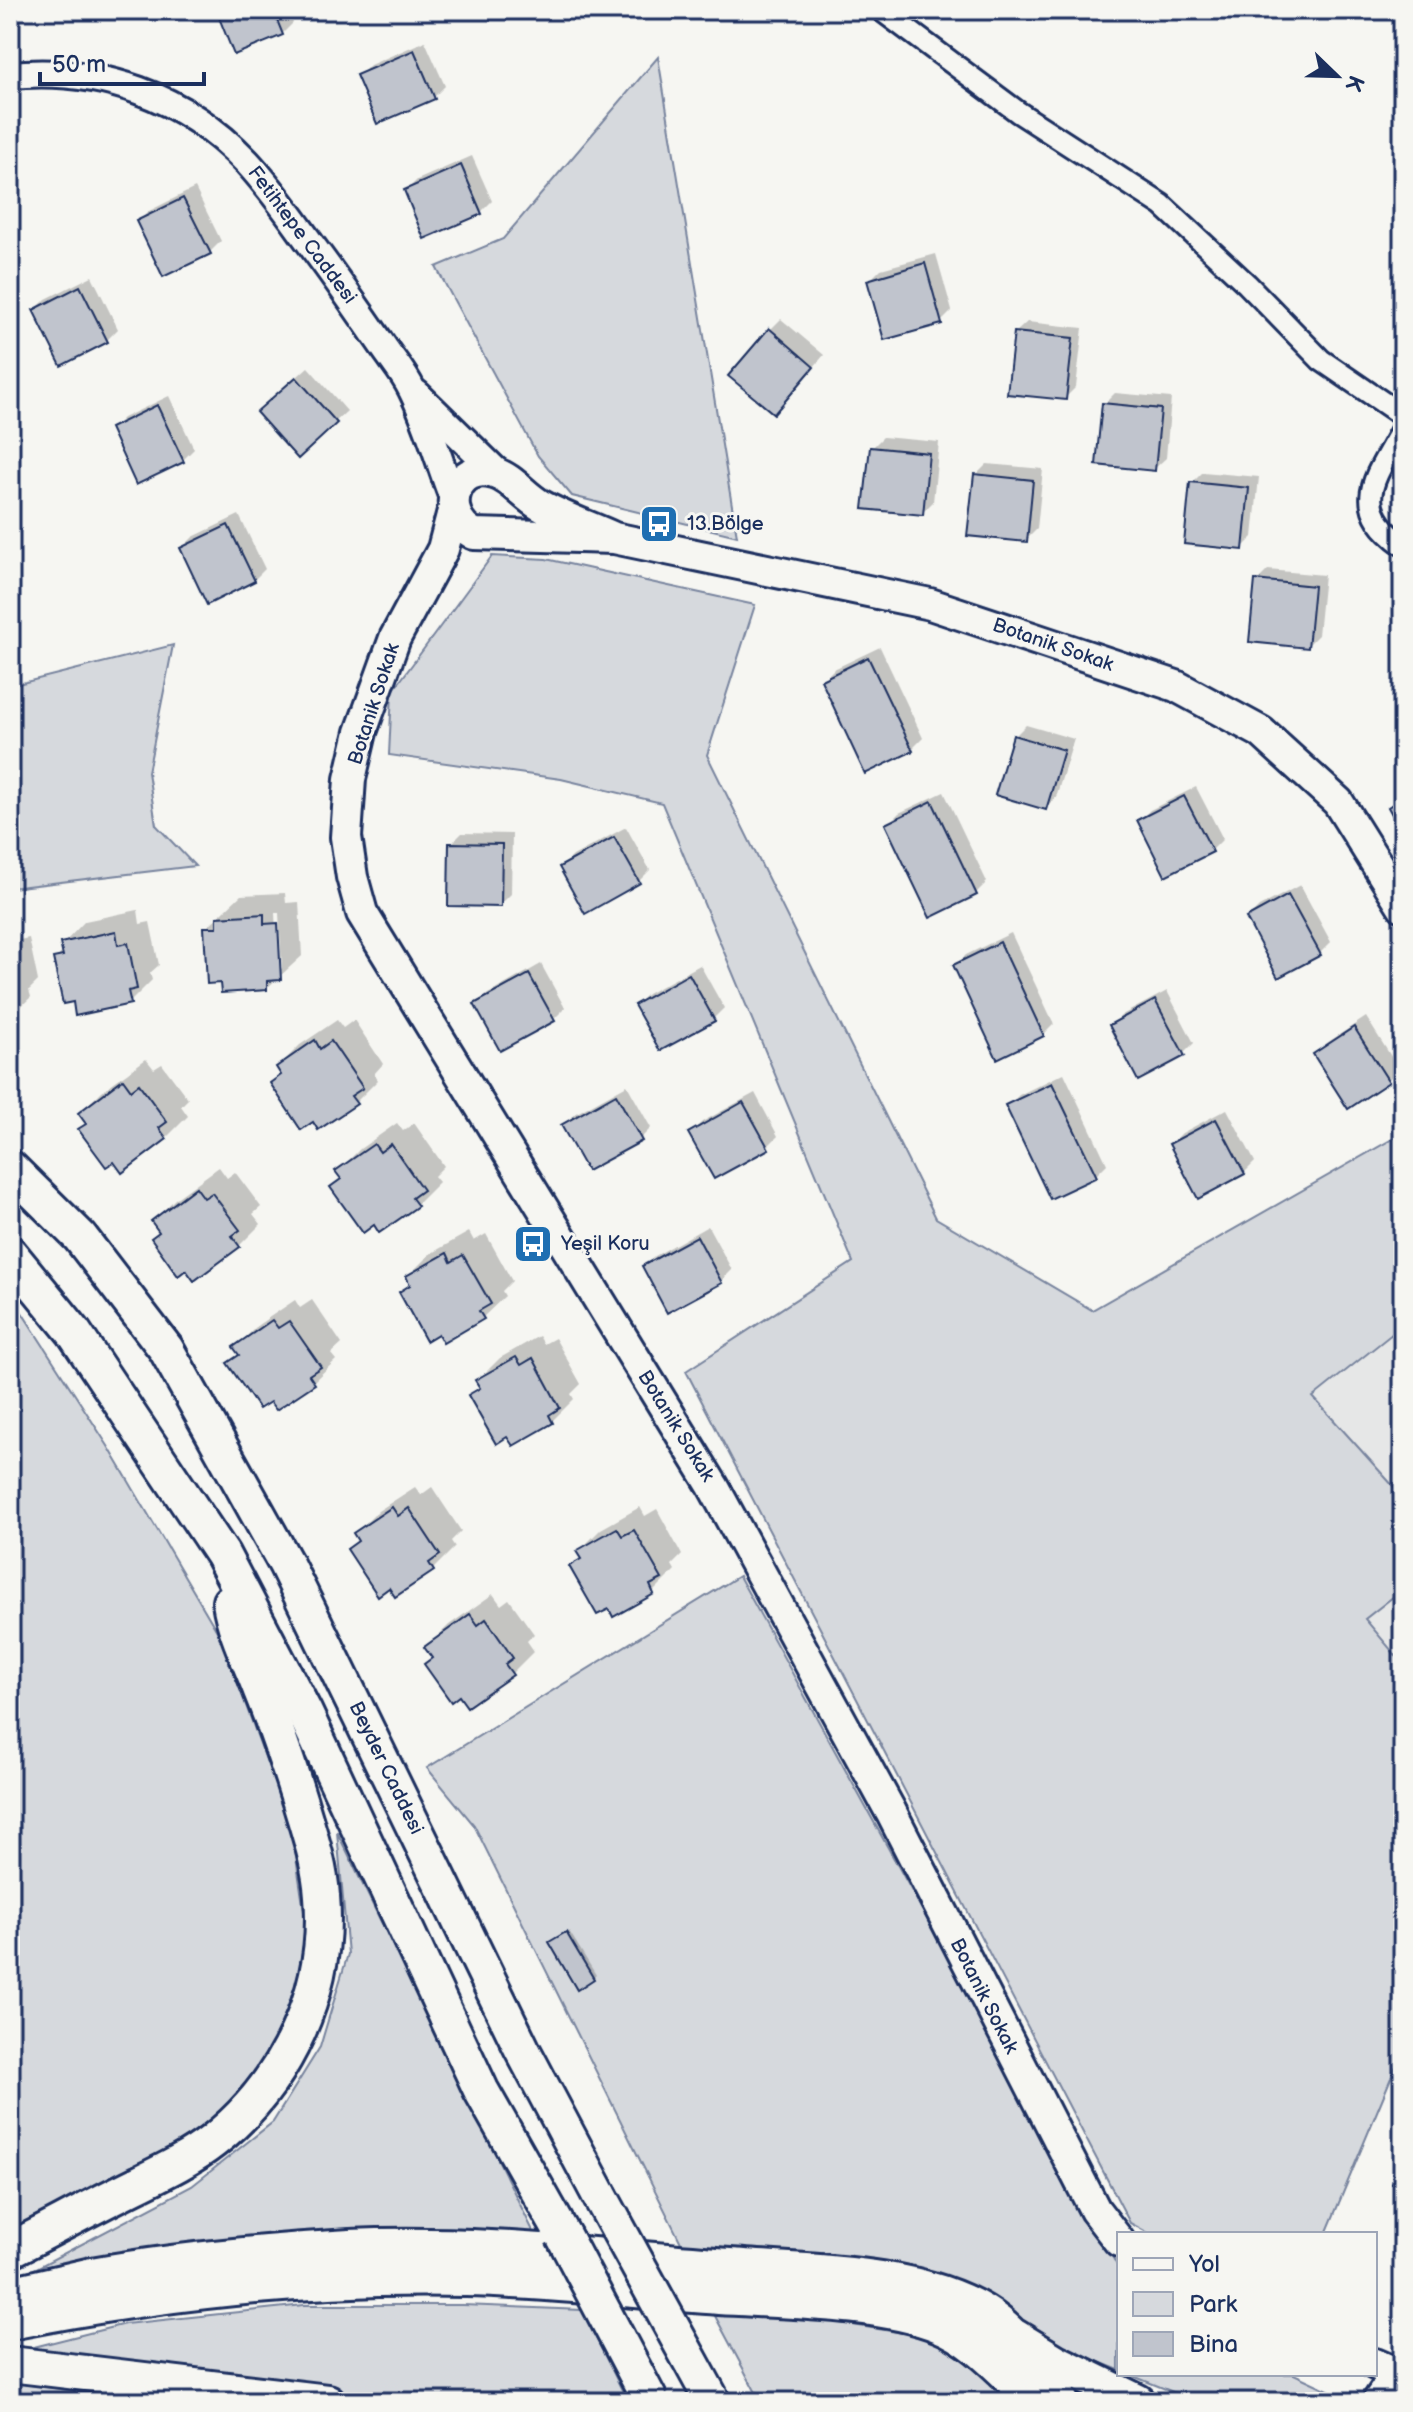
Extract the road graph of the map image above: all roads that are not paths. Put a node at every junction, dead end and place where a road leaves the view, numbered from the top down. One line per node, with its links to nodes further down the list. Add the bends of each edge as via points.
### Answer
1 (881, 10): 4 (street, via 1018,112 1162,205 1321,360)
2 (10, 75): 3 (street, Fetihtepe Caddesi, via 84,75 130,87 173,105 213,131 274,193)
3 (411, 388): 6 (street); 7 (street, Fetihtepe Caddesi)
4 (1403, 416)
5 (1403, 427): 10 (street, via 1369,493 1373,516)
6 (504, 478): 7 (main road, via 490,471 471,475 462,480); 8 (main road, via 517,499 517,510 506,529); 9 (main road, via 538,504)
7 (453, 504): 8 (main road, via 464,529); 11 (main road, Botanik Sokak, via 443,549)
8 (491, 535): 9 (main road); 11 (main road, Botanik Sokak, via 454,557)
9 (614, 538): 12 (main road, Botanik Sokak, via 930,604 1176,686 1261,732 1338,802)
10 (1403, 545)
11 (416, 600): 16 (main road, Botanik Sokak, via 377,684 350,779 346,837 362,913 713,1486 891,1812 1095,2210)
12 (1403, 906)
13 (10, 1168): 25 (main road, Beyder Caddesi, bridge, via 80,1237 166,1349 286,1564 522,2049)
14 (10, 1254): 15 (main road, via 73,1331)
15 (222, 1554): 17 (main road, via 234,1624 318,1863 323,1939 312,1999 275,2076 212,2142); 24 (main road, bridge, via 304,1711 481,2090)
16 (1117, 2238)
17 (10, 2250)
18 (10, 2294): 20 (main road, via 194,2261 352,2247 462,2248 894,2282 964,2302)
19 (10, 2322): 26 (main road, via 155,2298 335,2280 469,2279 752,2299 919,2317 967,2339)
20 (1010, 2334): 27 (main road); 28 (main road)
21 (10, 2364): 23 (main road)
22 (1392, 2371): 29 (main road)
23 (328, 2402)
24 (651, 2402)
25 (713, 2402)
26 (1032, 2402)
27 (1061, 2402)
28 (1138, 2402)
29 (1380, 2402)

